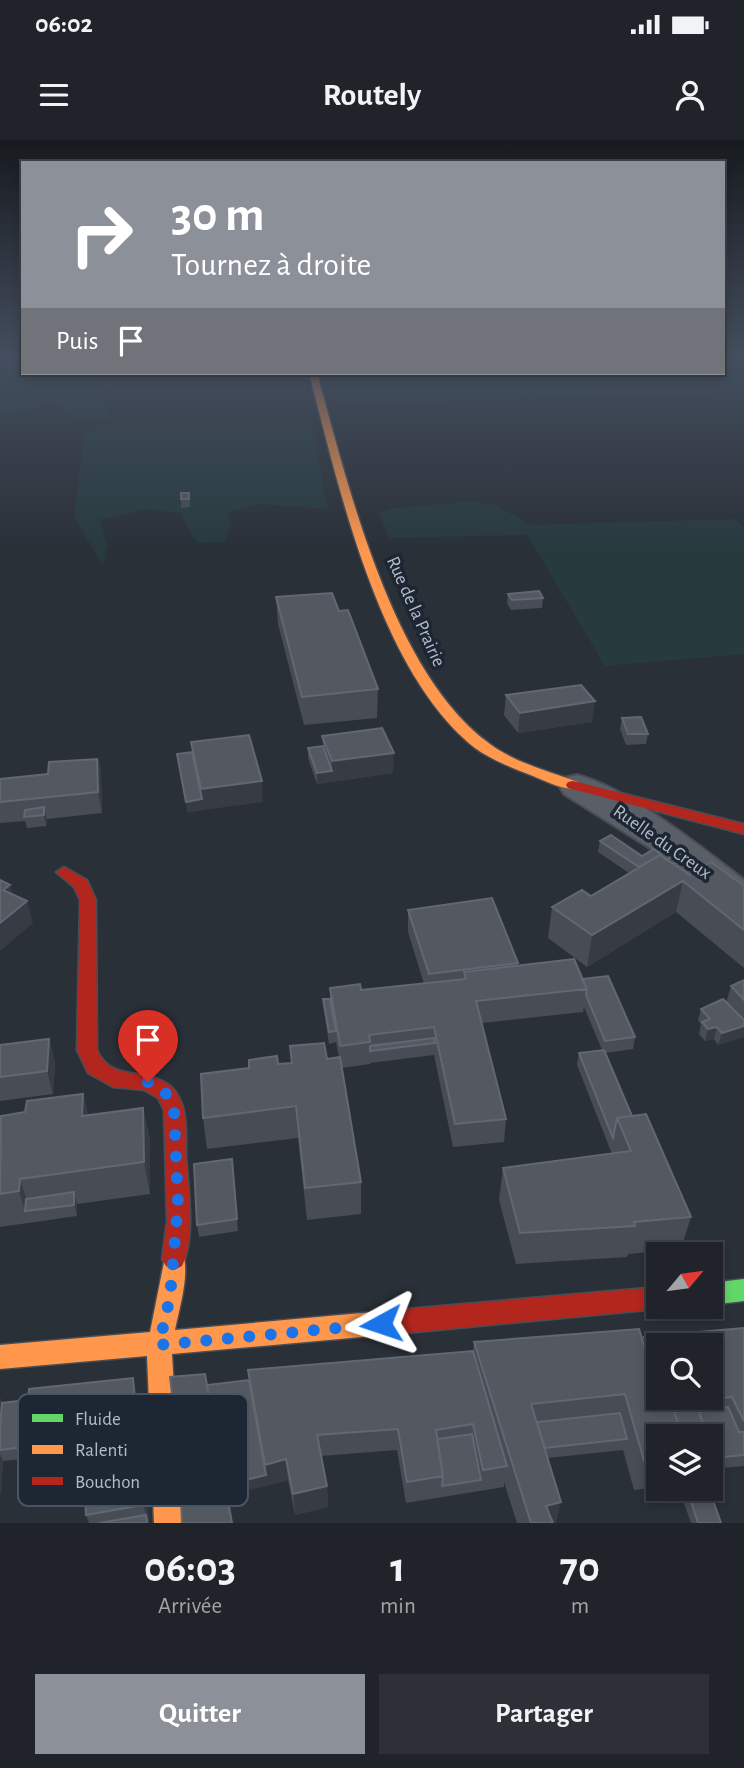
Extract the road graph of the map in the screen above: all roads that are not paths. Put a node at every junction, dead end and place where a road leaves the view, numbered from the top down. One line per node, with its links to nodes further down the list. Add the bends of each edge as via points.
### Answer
1 (326, 422): 2 (street, Rue de la Prairie, via 350,510 403,641 430,689 461,728 481,744 528,769)
2 (578, 786): 3 (street, Rue de la Prairie); 4 (street, Ruelle du Creux)
3 (733, 826): 4 (street)
4 (684, 852): 6 (street, Ruelle du Creux)
5 (64, 872): 10 (street, via 80,884 88,900 87,1050 95,1068 113,1079 148,1082 165,1092 174,1110 178,1221 170,1297)
6 (744, 901)
7 (744, 1290): 8 (street)
8 (723, 1292)
9 (646, 1299): 10 (street)
10 (159, 1345): 11 (street); 12 (street)
11 (0, 1357)
12 (161, 1394)

